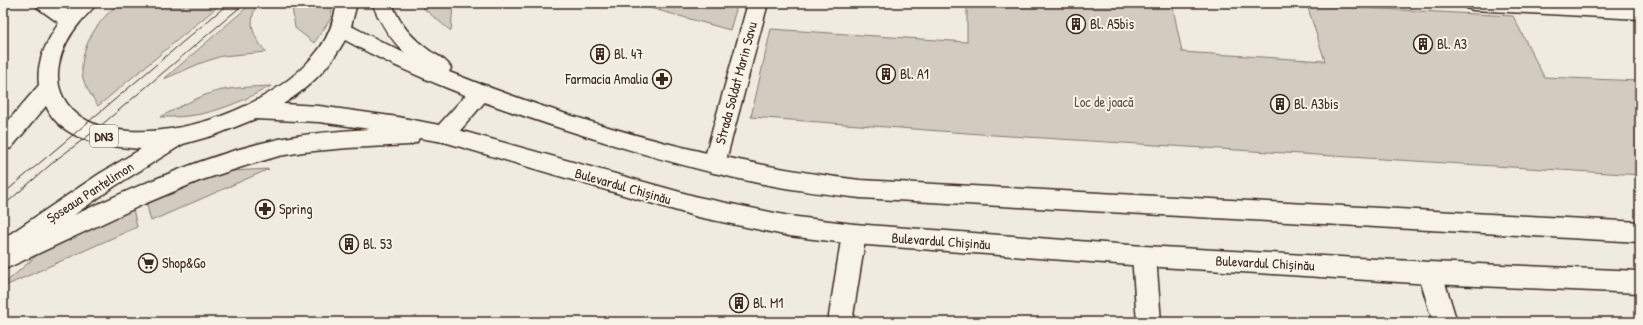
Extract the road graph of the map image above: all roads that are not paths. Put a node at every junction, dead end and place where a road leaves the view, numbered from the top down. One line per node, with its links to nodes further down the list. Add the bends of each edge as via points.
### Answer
1 (45, 3): 8 (main road)
2 (87, 3): 8 (main road, DN3)
3 (347, 3): 9 (main road, DN3)
4 (382, 3): 11 (main road, via 386,17 398,35 431,62)
5 (758, 3): 16 (main road, Strada Soldat Marin Savu)
6 (1472, 3): 7 (main road)
7 (1640, 12)
8 (70, 22): 10 (main road, DN3, via 56,44 48,66)
9 (342, 30): 11 (main road, via 397,59); 12 (main road, DN3, via 323,59 303,80)
10 (48, 89): 14 (main road, DN3, via 55,106 68,120 92,133 138,141); 15 (main road)
11 (481, 92): 13 (main road); 16 (main road, via 591,130)
12 (256, 111): 13 (main road, Bulevardul Chișinău, via 345,117); 14 (main road, DN3, via 219,127)
13 (444, 134): 18 (main road, Bulevardul Chișinău, via 698,207 789,226); 21 (main road, via 336,139 251,154 138,195)
14 (180, 137): 19 (main road, Șoseaua Pantelimon / DN3, via 107,180)
15 (3, 142)
16 (714, 164): 17 (main road, via 800,182 860,189)
17 (1640, 232)
18 (854, 234): 20 (main road, Bulevardul Chișinău); 24 (main road)
19 (3, 252)
20 (1144, 256): 22 (main road, Bulevardul Chișinău); 25 (main road)
21 (3, 260)
22 (1430, 273): 23 (main road, Bulevardul Chișinău); 26 (main road)
23 (1640, 282)
24 (840, 322)
25 (1149, 322)
26 (1445, 322)

